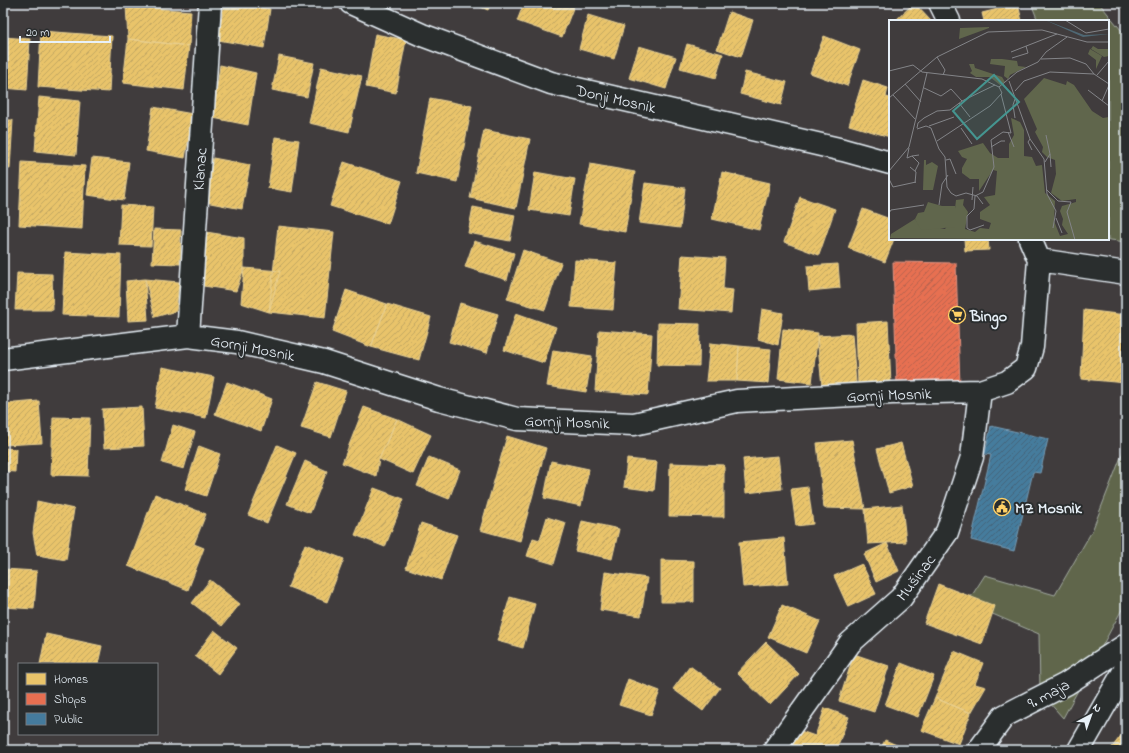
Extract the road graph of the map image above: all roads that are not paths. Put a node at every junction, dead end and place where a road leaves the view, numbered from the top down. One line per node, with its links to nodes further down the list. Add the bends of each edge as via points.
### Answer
1 (210, 3): 9 (street, Klanac)
2 (351, 3): 5 (street, Donji Mosnik, via 422,36 551,84)
3 (940, 3): 4 (street)
4 (948, 20)
5 (889, 163)
6 (1030, 240): 7 (street)
7 (1039, 260): 8 (street); 11 (street, Gornji Mosnik, via 1032,347 1026,368 1007,382)
8 (1126, 273)
9 (188, 336): 10 (street, Gornji Mosnik); 11 (street, Gornji Mosnik, via 237,342 324,362 439,399 517,419 634,424 737,401)
10 (3, 359)
11 (980, 391): 14 (street, Mušinac, via 972,457 947,532 901,598 850,643)
12 (1126, 645): 15 (street, 9. maja, via 1066,684 1004,716)
13 (1126, 668): 16 (street)
14 (774, 750)
15 (979, 750)
16 (1079, 750)

